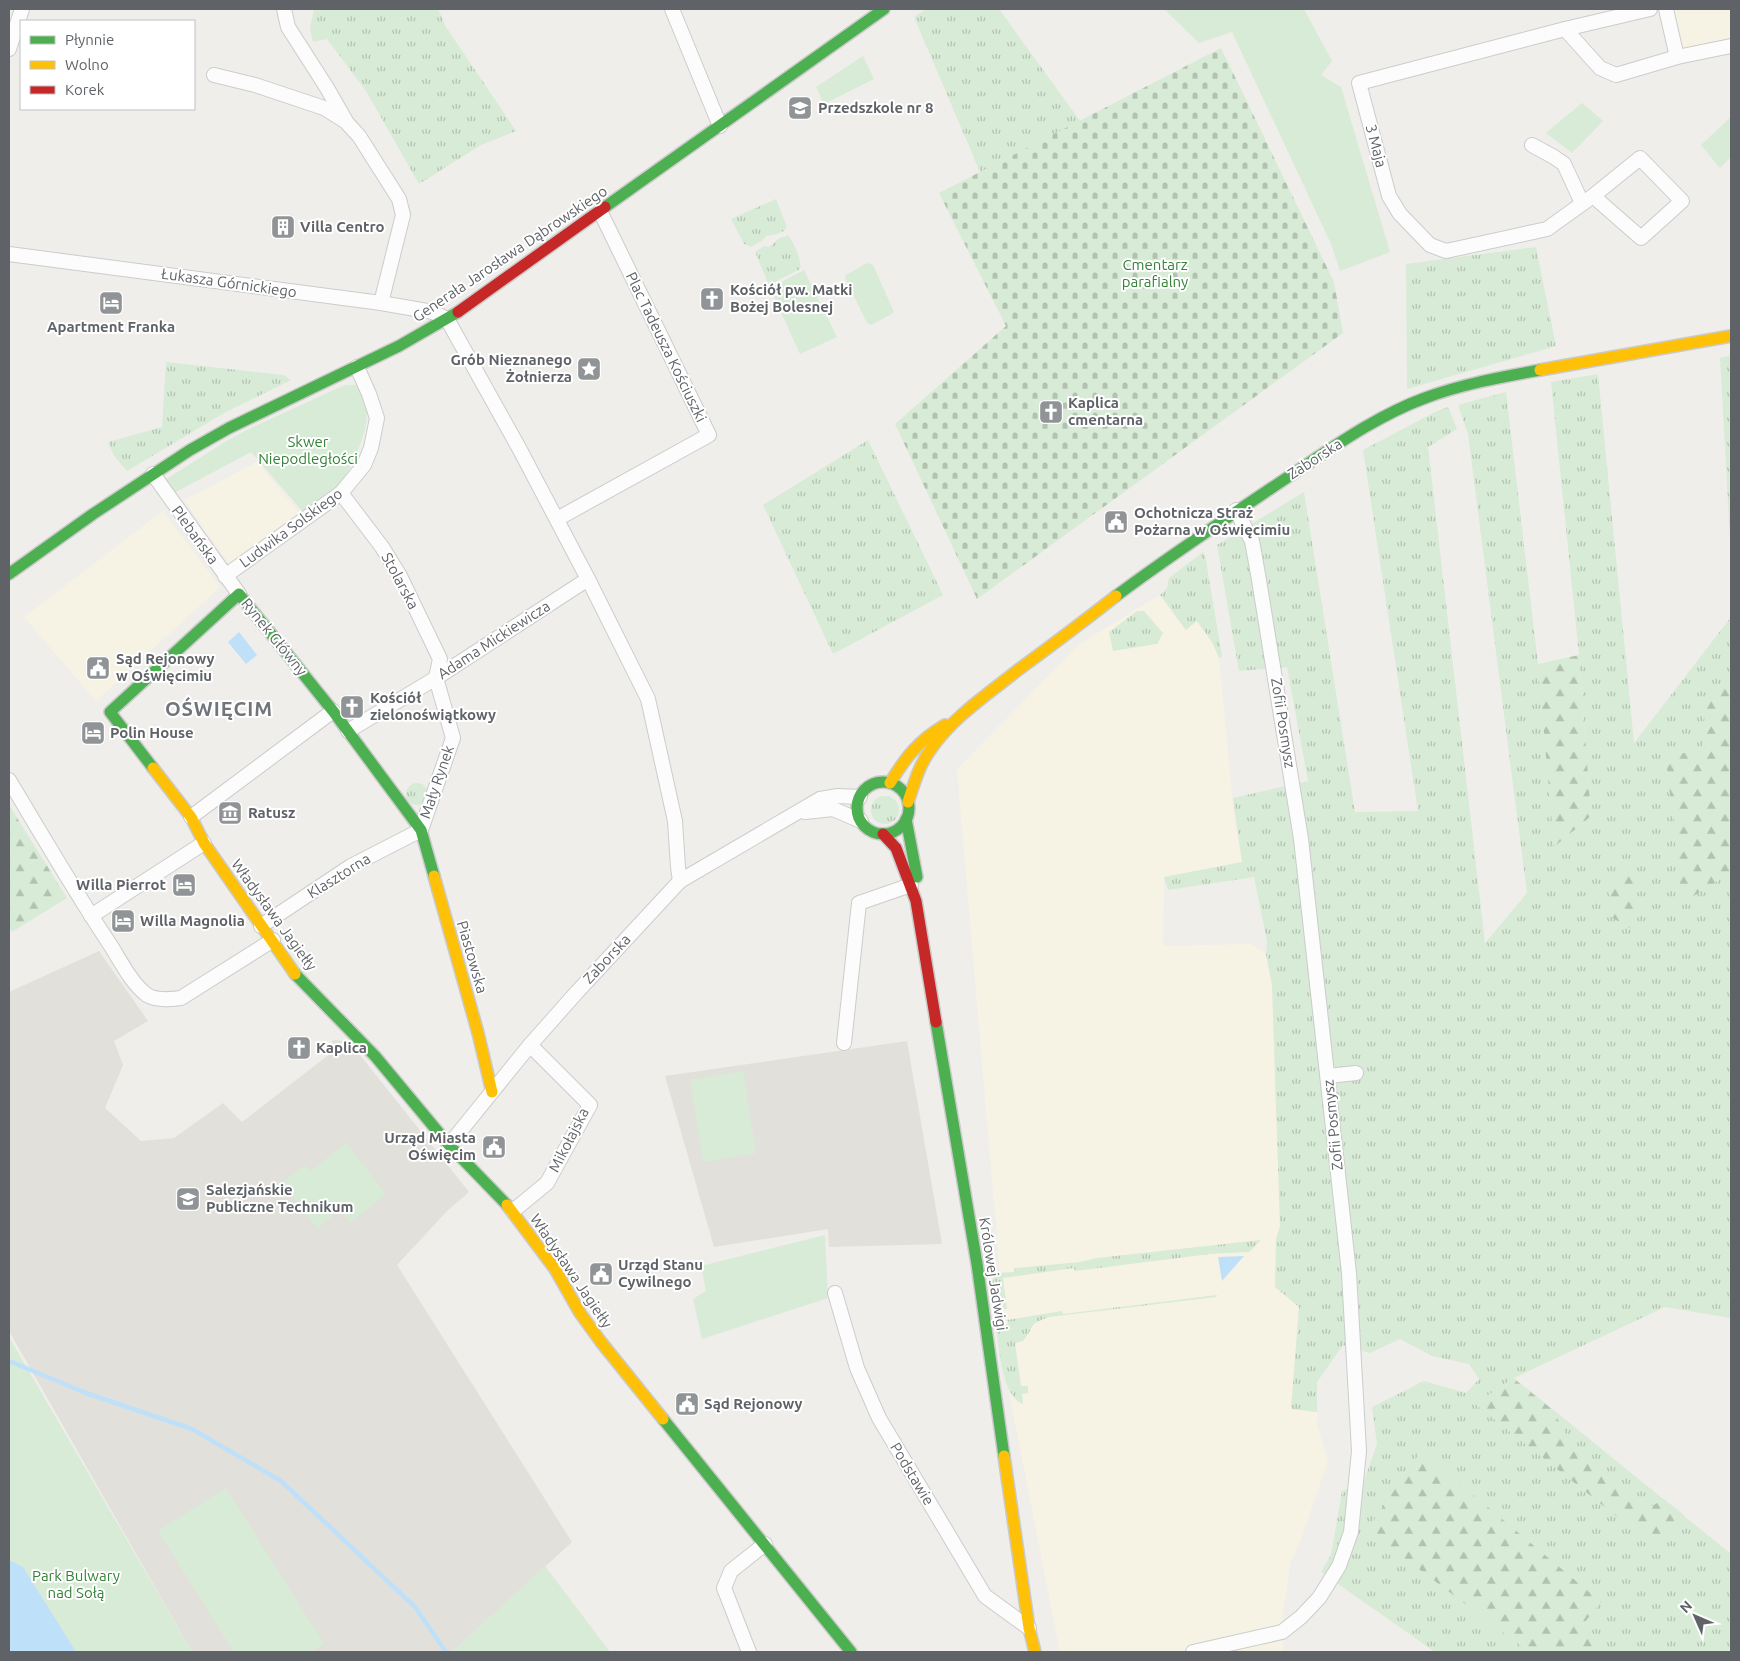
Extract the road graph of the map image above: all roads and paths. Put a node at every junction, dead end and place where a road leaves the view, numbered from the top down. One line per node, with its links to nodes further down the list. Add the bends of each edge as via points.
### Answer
1 (22, 9): 9 (street)
2 (284, 9): 12 (street, via 288,27)
3 (672, 9): 13 (street)
4 (883, 9): 13 (street, Generała Jarosława Dąbrowskiego)
5 (1650, 9): 7 (street, 3 Maja)
6 (1666, 9): 10 (street)
7 (1566, 29): 10 (street, via 1600,68 1616,74); 15 (street, 3 Maja, via 1359,83 1389,196 1400,214 1430,244 1446,251 1547,230)
8 (1731, 46): 10 (street)
9 (9, 49)
10 (1677, 57)
11 (214, 75): 12 (street, via 324,108)
12 (347, 123): 18 (street, via 400,199 403,214)
13 (720, 126): 16 (street, Generała Jarosława Dąbrowskiego)
14 (1532, 145): 15 (street, 3 Maja, via 1564,164)
15 (1588, 200): 15 (street, 3 Maja, via 1641,238 1682,201 1640,158)
16 (600, 211): 19 (street, Generała Jarosława Dąbrowskiego); 25 (street, Plac Tadeusza Kościuszki, via 709,435)
17 (9, 254): 18 (street, Łukasza Górnickiego)
18 (381, 303): 19 (street, Łukasza Górnickiego, via 433,312)
19 (447, 319): 21 (street, Generała Jarosława Dąbrowskiego); 25 (street)
20 (1731, 336): 24 (street, Zaborska, via 1507,376 1440,393 1366,426)
21 (357, 367): 22 (street, Generała Jarosława Dąbrowskiego, via 228,428); 23 (street, Ludwika Solskiego, via 370,394 376,418 371,448 364,465)
22 (153, 474): 26 (street, Generała Jarosława Dąbrowskiego); 27 (street, Plebańska)
23 (341, 493): 27 (street, Ludwika Solskiego); 30 (street, Stolarska, via 400,576 440,659)
24 (1236, 510): 32 (street, Zaborska, via 1158,564); 54 (street, Zofii Posmysz, via 1248,531 1257,566 1300,829)
25 (557, 518): 28 (street)
26 (9, 574)
27 (225, 576): 29 (street, Plebańska)
28 (588, 579): 30 (street, Adama Mickiewicza); 45 (street, via 648,699 675,821)
29 (239, 594): 31 (street, Rynek Główny); 39 (street, Rynek Główny, via 110,712)
30 (436, 678): 33 (street, Adama Mickiewicza); 42 (street, Mały Rynek, via 453,738)
31 (333, 711): 33 (street, Mały Rynek); 39 (street)
32 (961, 716): 35 (street, Zaborska, via 927,735 912,748); 37 (street, Zaborska, via 924,759)
33 (348, 732): 42 (street, Mały Rynek)
34 (9, 780): 48 (street)
35 (890, 783): 36 (street, via 872,785); 37 (street, via 901,790)
36 (860, 797): 38 (street, Zaborska, via 820,799); 41 (street, via 857,805)
37 (908, 802): 40 (street)
38 (799, 813): 41 (street, Zaborska, via 833,809); 45 (street, Zaborska)
39 (191, 817): 44 (street, Rynek Główny)
40 (906, 819): 43 (street, via 897,830); 47 (street, Królowej Jadwigi, via 917,878)
41 (861, 821): 43 (street, via 870,830)
42 (421, 830): 49 (street, Klasztorna, via 351,866); 55 (street, Piastowska)
43 (883, 834): 46 (street, Królowej Jadwigi, via 896,848)
44 (204, 843): 48 (street); 49 (street, Władysława Jagiełły)
45 (680, 881): 52 (street, Zaborska)
46 (911, 885): 47 (street, Królowej Jadwigi); 51 (street, via 859,903)
47 (916, 901): 60 (street, Królowej Jadwigi, via 977,1264)
48 (91, 916): 50 (street, via 139,987 150,997 163,999 181,998)
49 (262, 926): 50 (street, Władysława Jagiełły)
50 (272, 940): 56 (street, Władysława Jagiełły, via 297,977 375,1056)
51 (844, 1043)
52 (530, 1045): 55 (street, Zaborska); 57 (street, Mikołajska, via 590,1106 547,1183)
53 (1356, 1073): 54 (street)
54 (1328, 1076): 64 (street, Zofii Posmysz, via 1349,1273 1359,1451 1351,1532 1339,1566 1319,1598 1282,1632)
55 (492, 1092): 56 (street, Zaborska)
56 (449, 1145): 57 (street, Władysława Jagiełły)
57 (512, 1212): 59 (street, Władysława Jagiełły, via 555,1269 600,1342)
58 (835, 1294): 60 (street, Podstawie, via 857,1368 879,1418 985,1596)
59 (765, 1544): 61 (street, via 731,1572 724,1588); 62 (street, Władysława Jagiełły)
60 (1030, 1628): 63 (street, Królowej Jadwigi)
61 (749, 1652)
62 (851, 1652)
63 (1035, 1652)
64 (1193, 1652)

